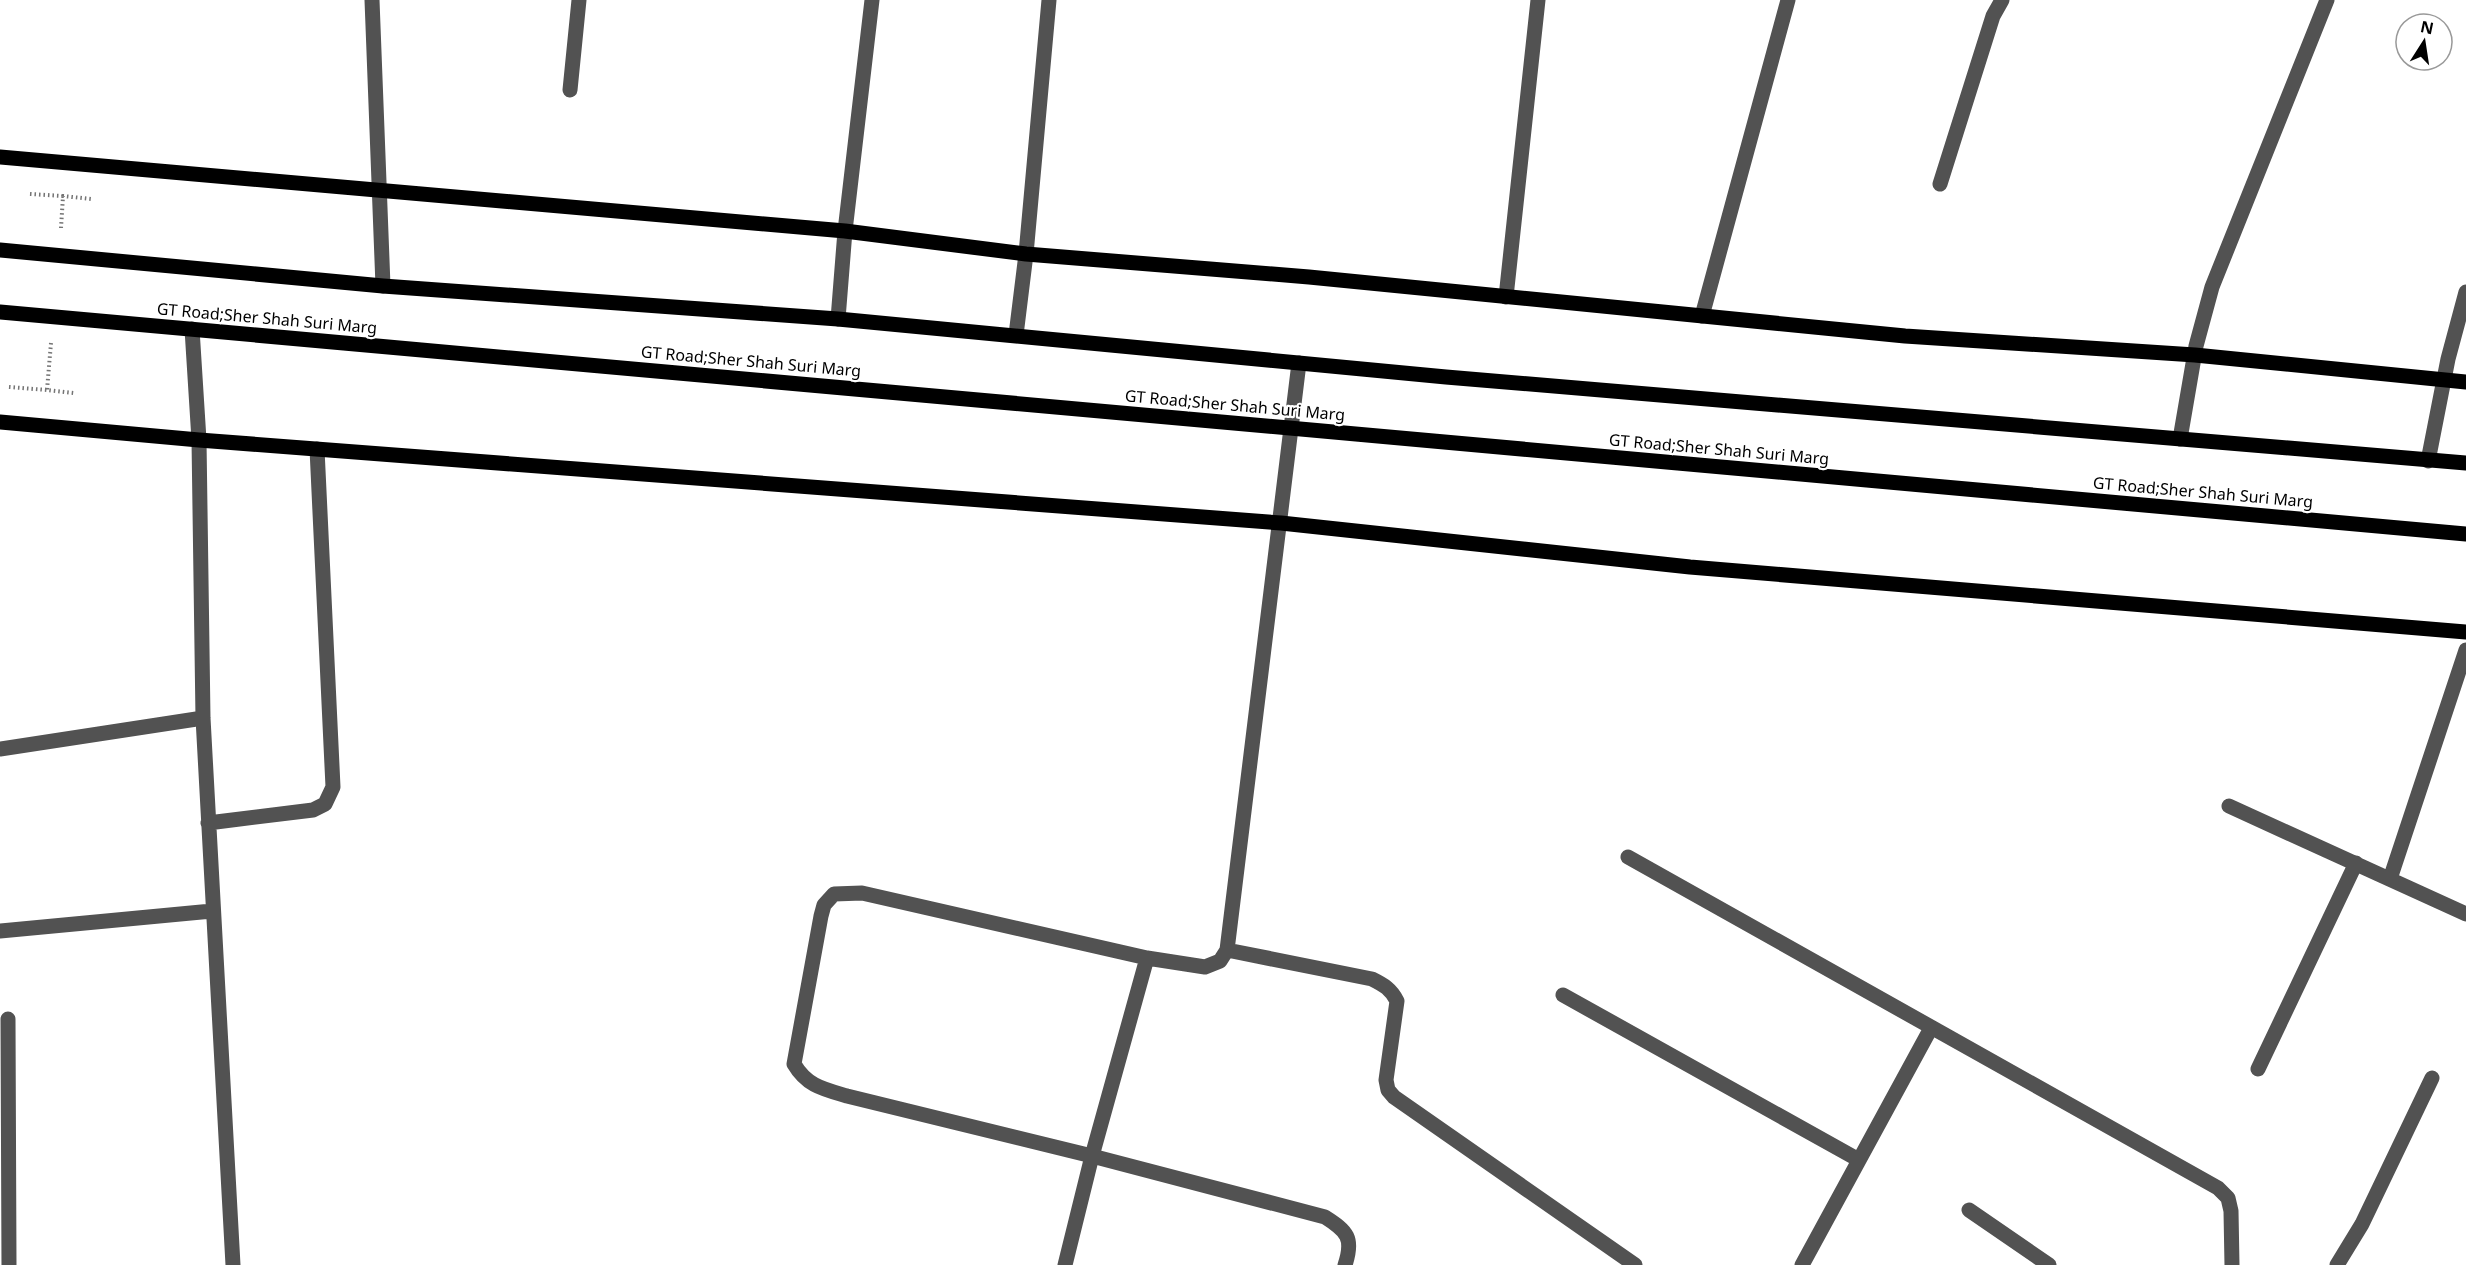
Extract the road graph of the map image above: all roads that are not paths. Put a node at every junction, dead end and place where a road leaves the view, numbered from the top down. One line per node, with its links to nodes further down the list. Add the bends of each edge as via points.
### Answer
1 (372, 0): 12 (street)
2 (579, 0): 9 (street)
3 (872, 0): 13 (street)
4 (1049, 0): 15 (street)
5 (1538, 0): 18 (street)
6 (1788, 0): 20 (street)
7 (2002, 0): 11 (street, via 1993,16)
8 (2327, 0): 24 (street, via 2212,287)
9 (570, 90)
10 (0, 157): 12 (main road)
11 (1940, 184)
12 (380, 190): 13 (main road); 16 (street)
13 (845, 231): 15 (main road); 21 (street)
14 (0, 250): 16 (main road)
15 (1026, 254): 18 (main road); 23 (street)
16 (383, 286): 21 (main road)
17 (2466, 292): 26 (street)
18 (1506, 297): 20 (main road)
19 (0, 312): 22 (main road, GT Road;Sher Shah Suri Marg)
20 (1701, 316): 24 (main road, via 1905,336)
21 (838, 319): 23 (main road)
22 (192, 329): 29 (main road, GT Road;Sher Shah Suri Marg); 31 (street)
23 (1016, 335): 25 (main road)
24 (2195, 355): 26 (main road); 30 (street)
25 (1299, 363): 29 (street); 30 (main road)
26 (2444, 380): 27 (main road); 33 (street)
27 (2466, 382)
28 (0, 422): 31 (main road)
29 (1292, 428): 35 (street); 36 (main road, GT Road;Sher Shah Suri Marg)
30 (2181, 439): 33 (main road)
31 (199, 440): 32 (main road); 39 (street)
32 (317, 449): 35 (main road); 42 (street, via 333,787 326,804 313,810)
33 (2428, 461): 34 (main road)
34 (2466, 464)
35 (1281, 523): 37 (main road, via 1690,567); 49 (street)
36 (2466, 534)
37 (2466, 632)
38 (2466, 650): 45 (street)
39 (203, 718): 40 (street); 42 (street)
40 (0, 749)
41 (2229, 806): 44 (street)
42 (208, 823): 46 (street)
43 (1628, 857): 53 (street)
44 (2356, 863): 45 (street); 54 (street)
45 (2390, 879): 47 (street)
46 (212, 911): 48 (street); 60 (street)
47 (2466, 914)
48 (0, 931)
49 (1227, 950): 50 (street, via 1216,965 1205,967); 63 (street, via 1372,979 1385,985 1397,1001 1386,1080 1394,1097)
50 (1147, 958): 56 (street); 56 (street, via 862,893 834,894 824,905 796,1043 794,1064 801,1077 819,1088 846,1096)
51 (1563, 995): 57 (street)
52 (8, 1019): 59 (street)
53 (1932, 1028): 57 (street); 66 (street, via 2218,1188 2228,1198 2231,1211)
54 (2258, 1069)
55 (2432, 1078): 67 (street, via 2362,1224)
56 (1092, 1156): 61 (street); 62 (street, via 1325,1217 1349,1237)
57 (1859, 1160): 64 (street)
58 (1969, 1210): 65 (street)
59 (9, 1265)
60 (233, 1265)
61 (1065, 1265)
62 (1345, 1265)
63 (1635, 1265)
64 (1802, 1265)
65 (2049, 1265)
66 (2232, 1265)
67 (2337, 1265)

